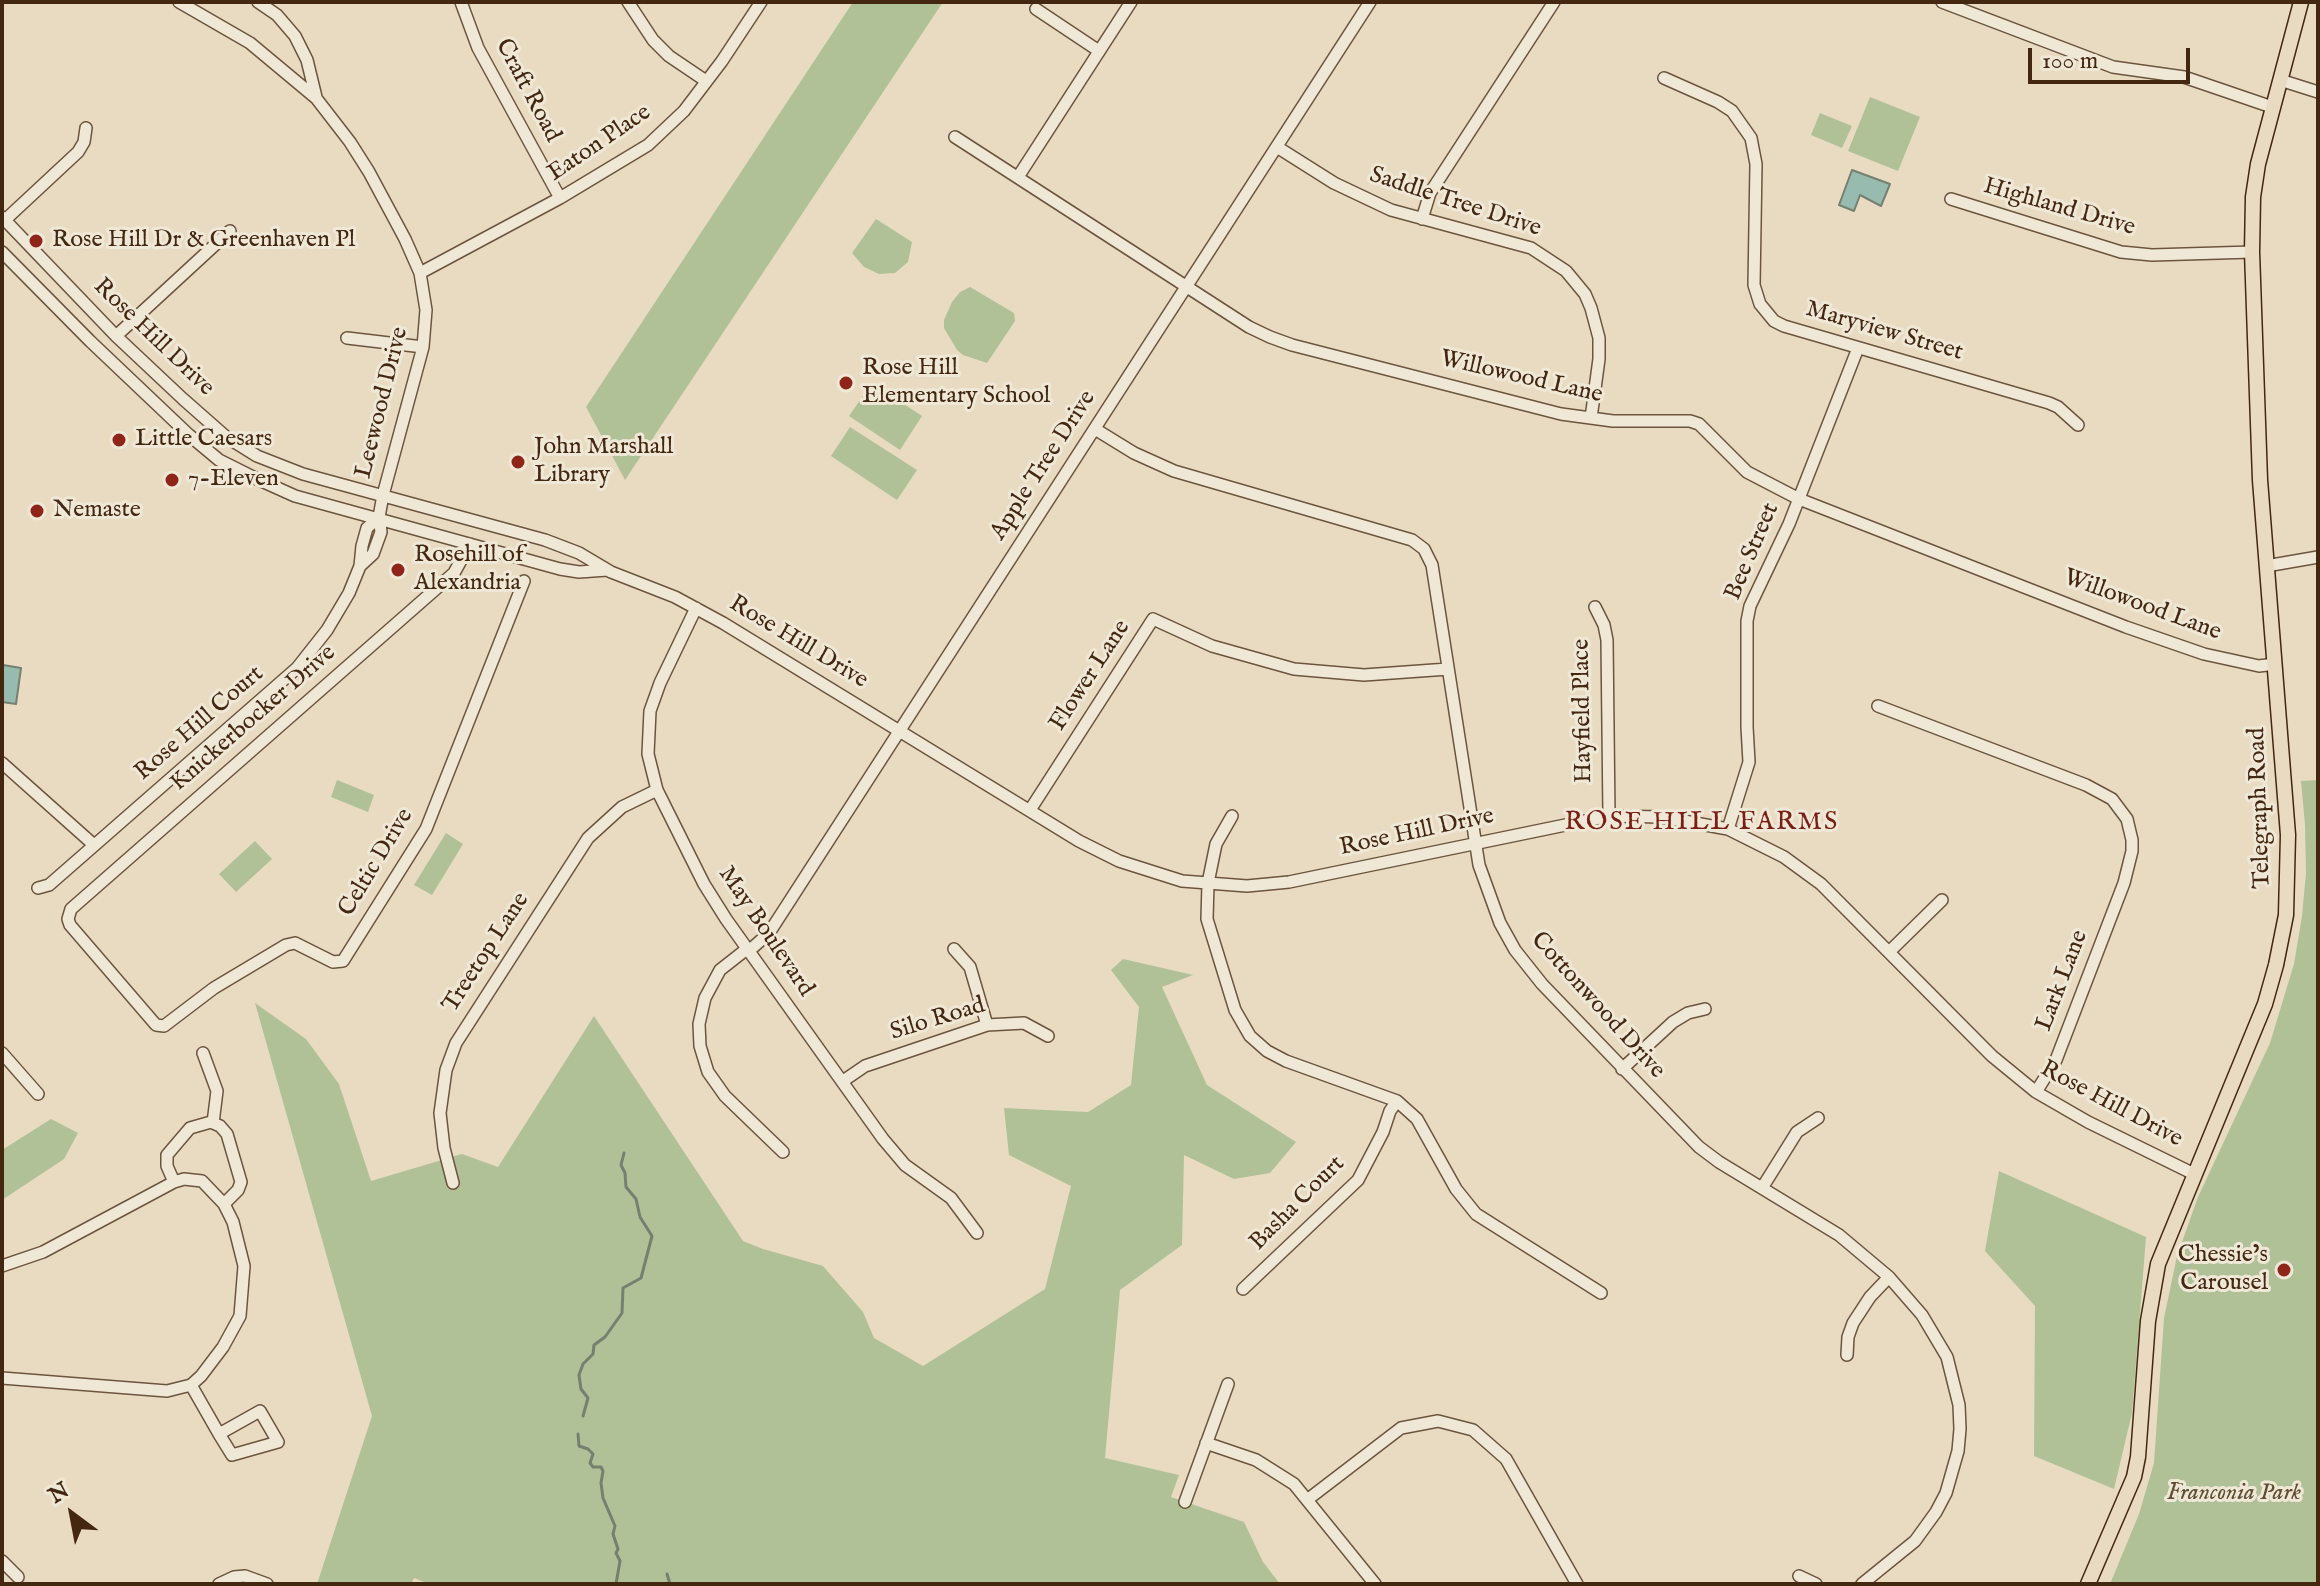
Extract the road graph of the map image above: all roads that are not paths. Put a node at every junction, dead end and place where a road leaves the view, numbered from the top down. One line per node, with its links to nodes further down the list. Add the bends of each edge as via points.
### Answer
1 (179, 2): 17 (street, Leewood Drive, via 250,43)
2 (258, 2): 17 (street, Leewood Drive, via 295,36)
3 (461, 2): 23 (street, Craft Road, via 478,48)
4 (628, 2): 15 (street, via 653,40)
5 (761, 2): 15 (street, Eaton Place)
6 (1131, 2): 12 (street)
7 (1370, 2): 21 (street, Apple Tree Drive)
8 (1554, 2): 26 (street, via 1430,193)
9 (1942, 2): 18 (street, via 2113,67 2184,77)
10 (2301, 2): 14 (main road, Telegraph Road)
11 (1036, 9): 12 (street)
12 (1099, 51): 22 (street)
13 (1664, 78): 35 (street, Maryview Street, via 1732,111 1751,138 1756,164 1754,285 1766,313 1784,326)
14 (2280, 80): 16 (street); 18 (main road, Telegraph Road)
15 (706, 81): 23 (street, Eaton Place, via 648,145)
16 (2318, 92)
17 (316, 98): 30 (street, Leewood Drive, via 369,172)
18 (2272, 107): 29 (main road, Telegraph Road, via 2255,181)
19 (86, 128): 25 (street, via 78,152)
20 (955, 137): 22 (street, Willowood Lane)
21 (1277, 147): 26 (street, Saddle Tree Drive, via 1359,196); 31 (street, Apple Tree Drive)
22 (1018, 177): 31 (street, Willowood Lane)
23 (560, 198): 30 (street, Eaton Place)
24 (1951, 199): 29 (street, Highland Drive, via 2121,252)
25 (3, 219): 32 (street, Rose Hill Drive)
26 (1422, 219): 36 (street, Saddle Tree Drive, via 1531,248 1575,280 1591,308 1599,338)
27 (230, 231): 32 (street)
28 (2, 252): 41 (street, Rose Hill Drive, via 219,460 281,491)
29 (2252, 252): 44 (main road, Telegraph Road)
30 (420, 273): 34 (street, Leewood Drive, via 426,310)
31 (1186, 287): 36 (street, Willowood Lane, via 1249,327 1292,345); 38 (street, Apple Tree Drive)
32 (116, 336): 39 (street, Rose Hill Drive, via 241,446 303,474)
33 (347, 338): 34 (street)
34 (423, 347): 39 (street, Leewood Drive)
35 (1858, 348): 37 (street, Maryview Street, via 2049,403); 40 (street, Bee Street)
36 (1591, 418): 40 (street, Willowood Lane, via 1699,424 1747,472)
37 (2078, 425)
38 (1095, 429): 50 (street, Cottonwood Drive, via 1174,471 1428,545); 52 (street, Apple Tree Drive)
39 (383, 495): 41 (street, Leewood Drive); 45 (street, Rose Hill Drive, via 545,540)
40 (1799, 499): 49 (street, Willowood Lane, via 2126,627 2204,654 2259,666); 58 (street, Bee Street, via 1750,606 1749,762)
41 (380, 513): 42 (street, Rose Hill Drive); 60 (street, Rose Hill Court, via 367,528 349,593 297,668)
42 (470, 544): 45 (street, Rose Hill Drive, via 560,569); 68 (street, Knickerbocker Drive, via 454,573 71,909 70,925)
43 (2318, 557): 44 (street)
44 (2266, 566): 49 (main road, Telegraph Road)
45 (608, 570): 48 (street, Rose Hill Drive)
46 (524, 581): 68 (street, Celtic Drive, via 426,829 343,961 333,962 295,943 286,945 214,988 164,1026)
47 (1595, 607): 57 (street, Hayfield Place, via 1607,640)
48 (696, 608): 52 (street, Rose Hill Drive); 54 (street, May Boulevard, via 650,711 648,754)
49 (2275, 664): 81 (main road, Telegraph Road, via 2288,835 2286,915 2265,1004)
50 (1448, 669): 55 (street, Flower Lane, via 1364,675 1294,669 1212,646 1153,619); 59 (street, Cottonwood Drive)
51 (1878, 706): 75 (street, Lark Lane, via 2103,793 2120,808 2130,829 2132,851 2124,883 2056,1060)
52 (899, 731): 55 (street, Rose Hill Drive); 64 (street, Apple Tree Drive, via 769,933)
53 (2, 763): 60 (street)
54 (657, 790): 64 (street, May Boulevard, via 704,884); 83 (street, Treetop Lane, via 622,807 588,838 456,1043 440,1113)
55 (1030, 810): 61 (street, Rose Hill Drive, via 1119,861 1170,878)
56 (1232, 816): 61 (street, via 1216,844)
57 (1609, 816): 58 (street, Rose Hill Drive, via 1662,817); 59 (street, Rose Hill Drive)
58 (1728, 829): 66 (street, Rose Hill Drive, via 1804,871)
59 (1476, 843): 61 (street, Rose Hill Drive, via 1289,882); 73 (street, Cottonwood Drive, via 1489,898 1515,950)
60 (94, 845): 62 (street, Rose Hill Court, via 49,885)
61 (1208, 883): 77 (street, via 1207,919 1235,1010 1250,1036 1286,1061)
62 (38, 888)
63 (1942, 900): 66 (street)
64 (749, 949): 74 (street, May Boulevard); 80 (street, Apple Tree Drive, via 720,970 705,998 700,1046 708,1072 725,1096)
65 (954, 949): 69 (street, via 970,967)
66 (1889, 952): 75 (street, Rose Hill Drive, via 1992,1056)
67 (1705, 1009): 73 (street, via 1673,1022)
68 (156, 1025)
69 (987, 1025): 70 (street, Silo Road, via 1024,1023); 74 (street, Silo Road, via 865,1066)
70 (1048, 1036)
71 (2, 1053): 76 (street)
72 (203, 1053): 79 (street, via 217,1091)
73 (1622, 1069): 84 (street, Cottonwood Drive, via 1699,1147)
74 (843, 1081): 86 (street, May Boulevard, via 894,1153 951,1198)
75 (2036, 1092): 81 (street, Rose Hill Drive)
76 (38, 1094)
77 (1397, 1101): 89 (street, Basha Court, via 1358,1180); 90 (street, via 1417,1119 1476,1214)
78 (1818, 1118): 84 (street, via 1797,1132)
79 (213, 1123): 82 (street, via 190,1128 167,1155); 85 (street, via 227,1134 241,1182)
80 (783, 1152)
81 (2194, 1174): 108 (main road, Telegraph Road, via 2155,1275 2134,1477)
82 (174, 1182): 85 (street, via 202,1181); 87 (street, via 56,1246)
83 (453, 1183)
84 (1762, 1188): 88 (street, Cottonwood Drive, via 1839,1235)
85 (224, 1204): 94 (street, via 244,1266 240,1316 223,1347)
86 (977, 1233)
87 (2, 1266)
88 (1889, 1277): 91 (street, via 1853,1323); 107 (street, Cottonwood Drive, via 1922,1315 1947,1357 1960,1429 1953,1474 1936,1512 1905,1552)
89 (1243, 1289)
90 (1601, 1293)
91 (1847, 1355)
92 (2, 1378): 94 (street, via 167,1391)
93 (1228, 1384): 96 (street)
94 (191, 1385): 95 (street)
95 (219, 1434): 95 (street, via 232,1455 278,1442 260,1411)
96 (1206, 1443): 97 (street, via 1272,1468); 98 (street)
97 (1307, 1500): 104 (street); 105 (street, via 1401,1428 1438,1421 1473,1430 1506,1459)
98 (1185, 1502)
99 (2, 1561): 101 (street)
100 (1799, 1576): 106 (street)
101 (18, 1577)
102 (219, 1584): 103 (street, via 245,1576)
103 (267, 1584)
104 (1375, 1584)
105 (1577, 1584)
106 (1816, 1584)
107 (1862, 1584)
108 (2088, 1584)

